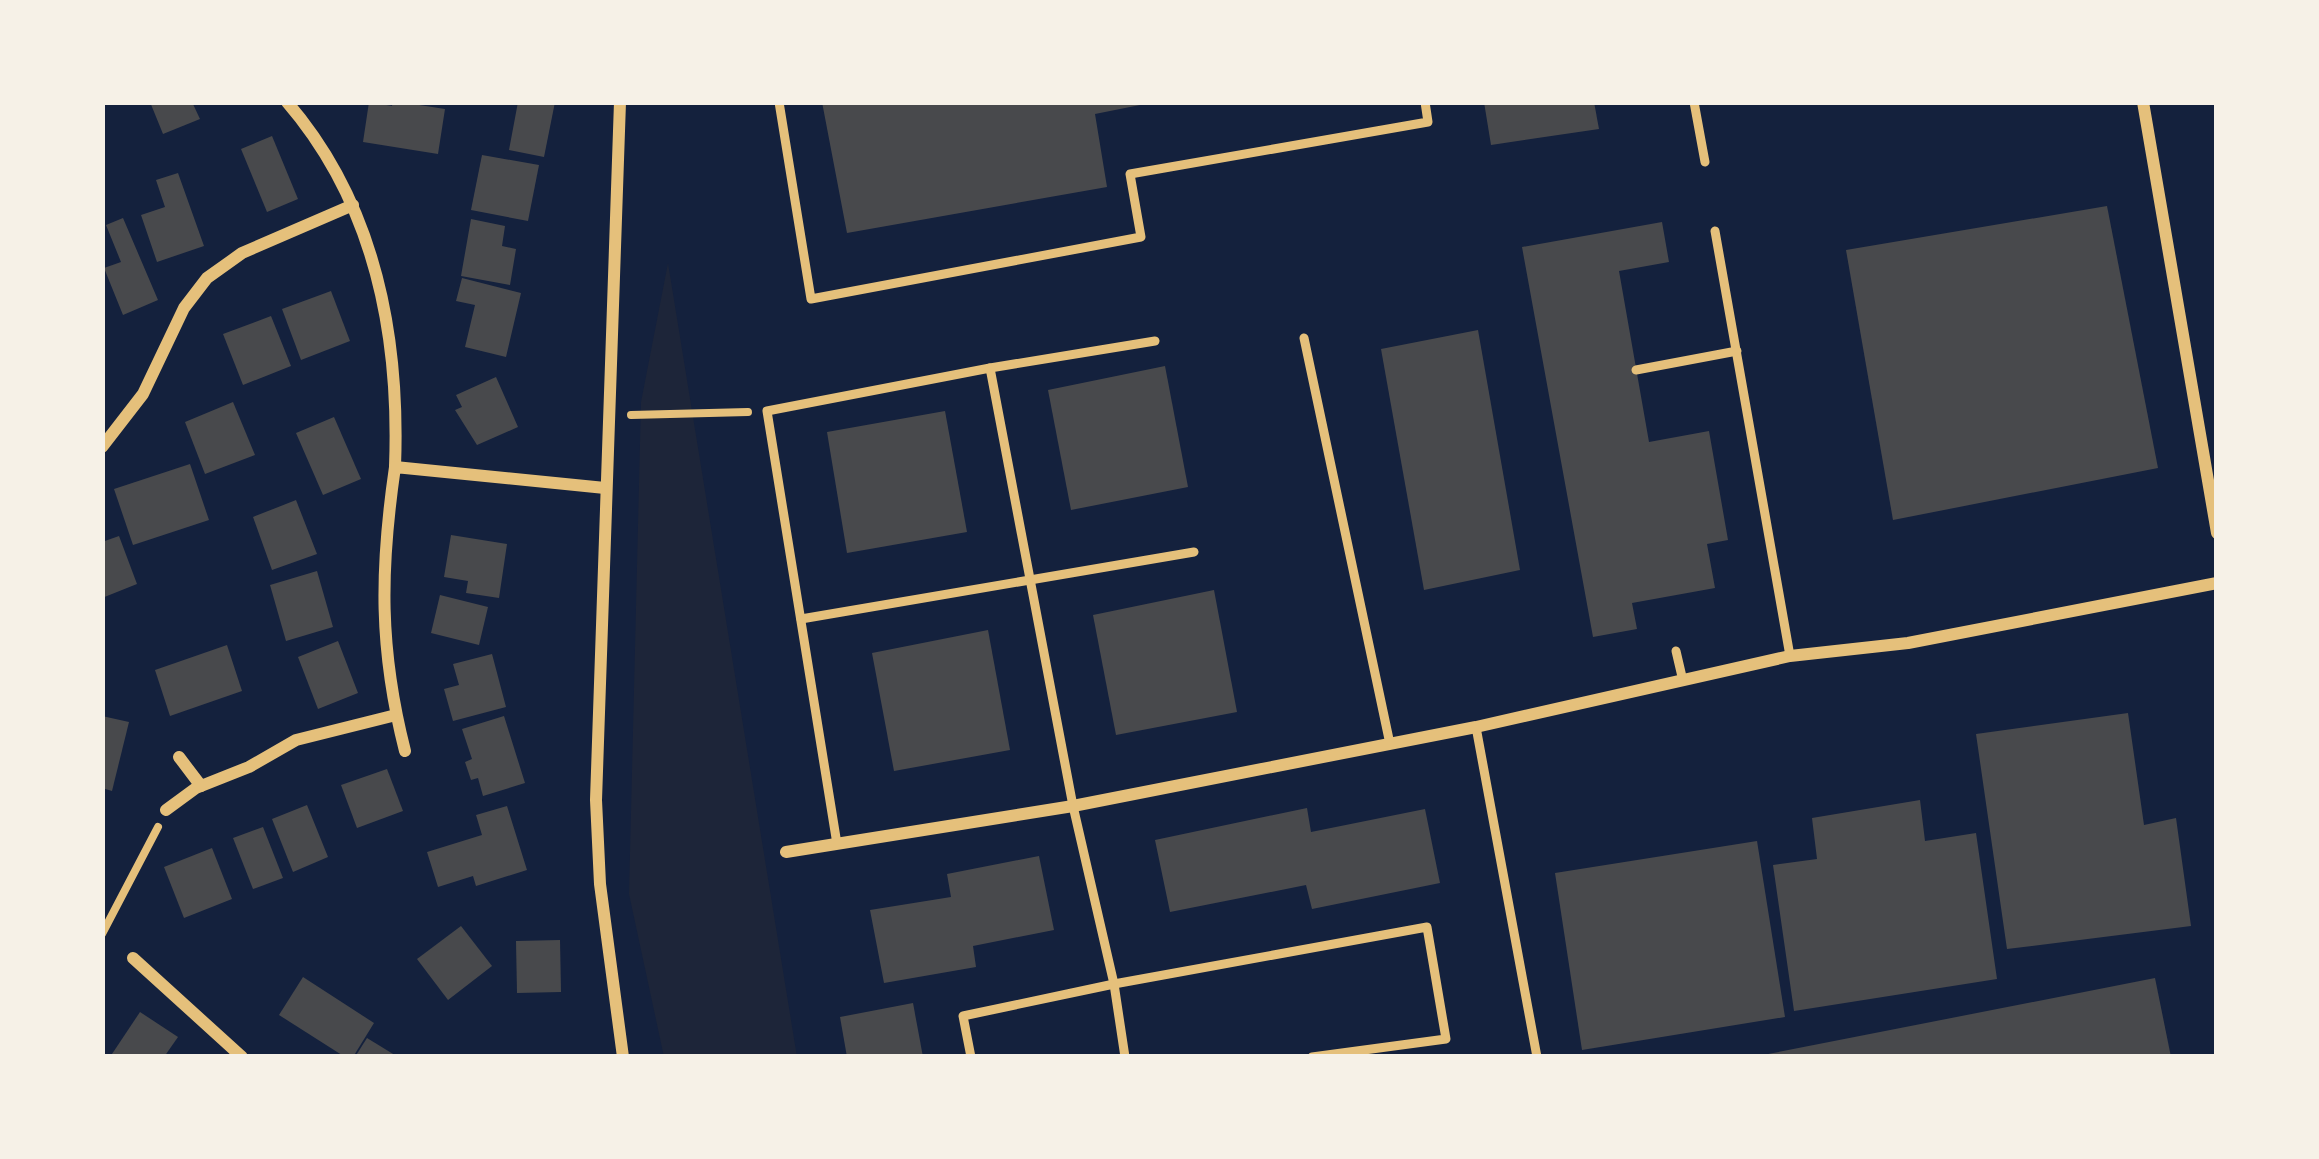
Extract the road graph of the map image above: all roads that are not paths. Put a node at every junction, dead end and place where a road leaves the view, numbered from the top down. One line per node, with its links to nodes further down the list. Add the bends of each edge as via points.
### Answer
1 (287, 102): 8 (street)
2 (620, 102): 17 (street)
3 (779, 102): 4 (lane, via 811,298 1141,237 1130,174 1428,122)
4 (1425, 102)
5 (1694, 102): 7 (lane)
6 (2143, 102): 18 (street)
7 (1705, 162)
8 (353, 205): 15 (street, via 242,253 207,278 143,394); 16 (street, via 389,337)
9 (1715, 231): 12 (lane)
10 (1304, 338): 28 (lane)
11 (1155, 341): 13 (lane)
12 (1737, 351): 14 (lane); 24 (lane)
13 (990, 368): 20 (lane); 22 (lane, via 767,411)
14 (1636, 370)
15 (102, 447)
16 (395, 467): 17 (street); 26 (street, via 382,577)
17 (605, 488): 39 (street, via 597,838)
18 (2217, 533)
19 (1194, 552): 20 (lane)
20 (1030, 578): 22 (lane); 32 (lane)
21 (2217, 583): 24 (street, via 1908,643)
22 (801, 619): 34 (lane)
23 (1676, 651): 25 (lane)
24 (1790, 656): 25 (street)
25 (1683, 680): 27 (street)
26 (396, 715): 29 (street); 31 (street, via 304,737)
27 (1476, 727): 28 (street); 43 (lane)
28 (1390, 744): 32 (street)
29 (405, 751)
30 (179, 757): 31 (street)
31 (200, 786): 33 (street)
32 (1073, 806): 34 (street); 37 (lane)
33 (166, 809)
34 (837, 844): 35 (street)
35 (785, 852)
36 (133, 958): 38 (street)
37 (1114, 984): 40 (lane, via 963,1016); 41 (lane); 42 (lane, via 1427,927 1446,1040)
38 (242, 1057)
39 (623, 1057)
40 (971, 1057)
41 (1125, 1057)
42 (1312, 1057)
43 (1538, 1057)

